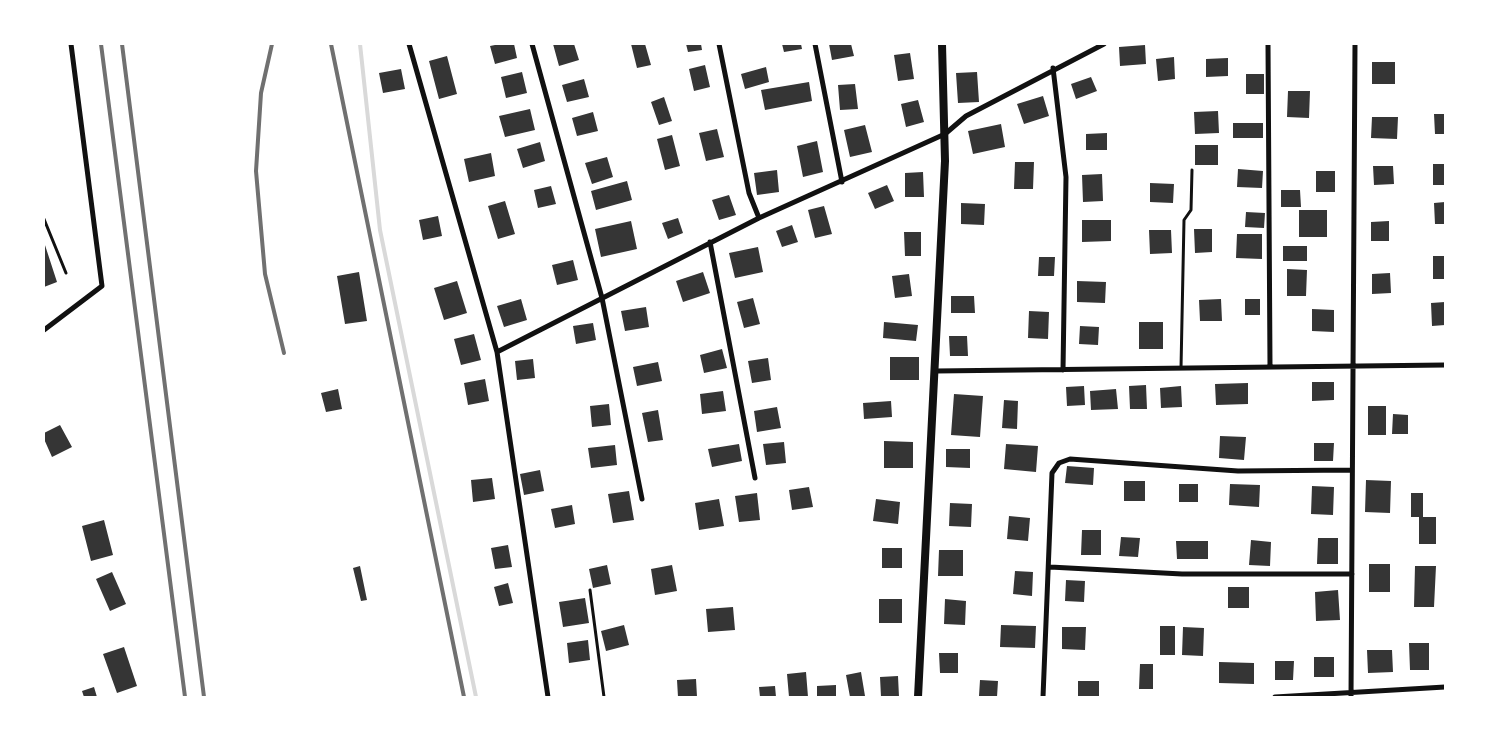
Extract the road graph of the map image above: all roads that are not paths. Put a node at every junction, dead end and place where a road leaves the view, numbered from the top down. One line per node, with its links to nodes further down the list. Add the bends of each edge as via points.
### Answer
1 (71, 44): 20 (street, via 102,286)
2 (409, 44): 21 (street)
3 (532, 44): 19 (street)
4 (719, 44): 14 (street, via 749,193)
5 (815, 44): 13 (street)
6 (942, 44): 11 (street)
7 (1104, 44): 10 (street)
8 (1268, 44): 24 (street)
9 (1356, 44): 22 (street)
10 (1054, 68): 11 (street, via 966,116); 27 (street, via 1066,176)
11 (945, 134): 13 (street); 26 (street)
12 (1192, 170): 25 (lane, via 1192,210 1184,220)
13 (842, 182): 14 (street)
14 (758, 218): 17 (street)
15 (44, 219): 16 (lane)
16 (45, 224): 18 (lane)
17 (710, 242): 19 (street); 29 (street)
18 (66, 273)
19 (602, 298): 21 (street); 30 (street)
20 (44, 330)
21 (497, 352): 36 (street)
22 (1353, 365): 23 (street); 24 (street); 28 (street)
23 (1445, 365)
24 (1270, 366): 25 (street)
25 (1182, 369): 27 (street)
26 (936, 370): 27 (street); 38 (street)
27 (1063, 370)
28 (1352, 470): 31 (street, via 1238,471 1070,459 1059,463 1052,473); 32 (street)
29 (755, 478)
30 (642, 499)
31 (1050, 567): 32 (street, via 1182,574); 39 (street)
32 (1352, 574): 35 (street)
33 (590, 590): 37 (lane)
34 (1445, 687): 35 (street)
35 (1351, 695): 40 (street)
36 (548, 697)
37 (604, 697)
38 (918, 697)
39 (1043, 697)
40 (1275, 697)

